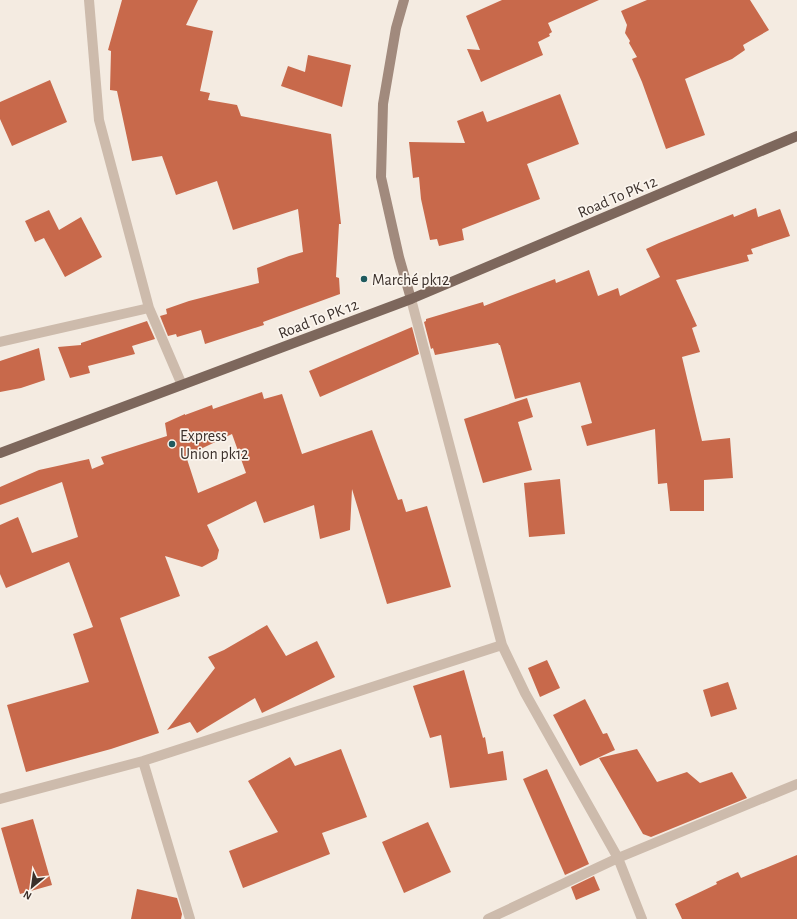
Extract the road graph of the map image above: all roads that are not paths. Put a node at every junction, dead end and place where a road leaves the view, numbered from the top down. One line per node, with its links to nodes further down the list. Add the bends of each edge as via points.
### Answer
1 (89, 0): 5 (street, via 99,120)
2 (404, 0): 4 (main road, via 396,28 383,104 381,177)
3 (797, 136): 4 (main road, Road To PK 12)
4 (411, 299): 7 (main road, Road To PK 12); 9 (street)
5 (149, 308): 6 (street); 7 (street)
6 (0, 342)
7 (182, 385): 8 (main road, Road To PK 12)
8 (0, 453)
9 (502, 644): 10 (street); 13 (street, via 524,693)
10 (143, 761): 12 (street); 14 (street)
11 (797, 784): 13 (street)
12 (0, 799)
13 (618, 858): 15 (street); 16 (street)
14 (190, 919)
15 (488, 919)
16 (642, 919)

